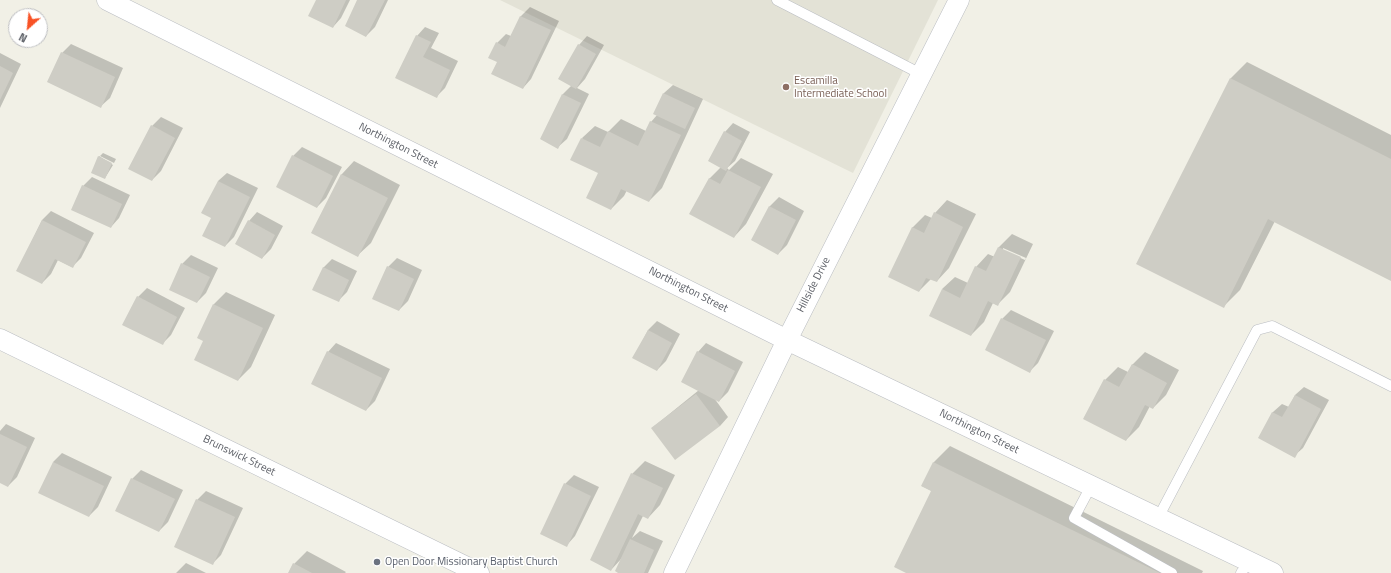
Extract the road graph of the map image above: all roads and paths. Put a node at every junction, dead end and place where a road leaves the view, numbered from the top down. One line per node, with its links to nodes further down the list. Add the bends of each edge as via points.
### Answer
1 (107, 0): 6 (street, Northington Street)
2 (777, 0): 4 (lane)
3 (955, 1): 4 (street, Hillside Drive)
4 (921, 74): 6 (street, Hillside Drive)
5 (0, 339): 11 (street, Brunswick Street)
6 (787, 340): 8 (street, Northington Street); 12 (street, Hillside Drive)
7 (1391, 386): 9 (lane, via 1272,326 1257,330)
8 (1091, 486): 9 (street, Northington Street); 13 (lane, via 1074,518)
9 (1158, 518): 10 (street, Northington Street)
10 (1245, 567): 14 (street, Northington Street)
11 (479, 573)
12 (674, 573)
13 (1172, 573)
14 (1273, 573)

